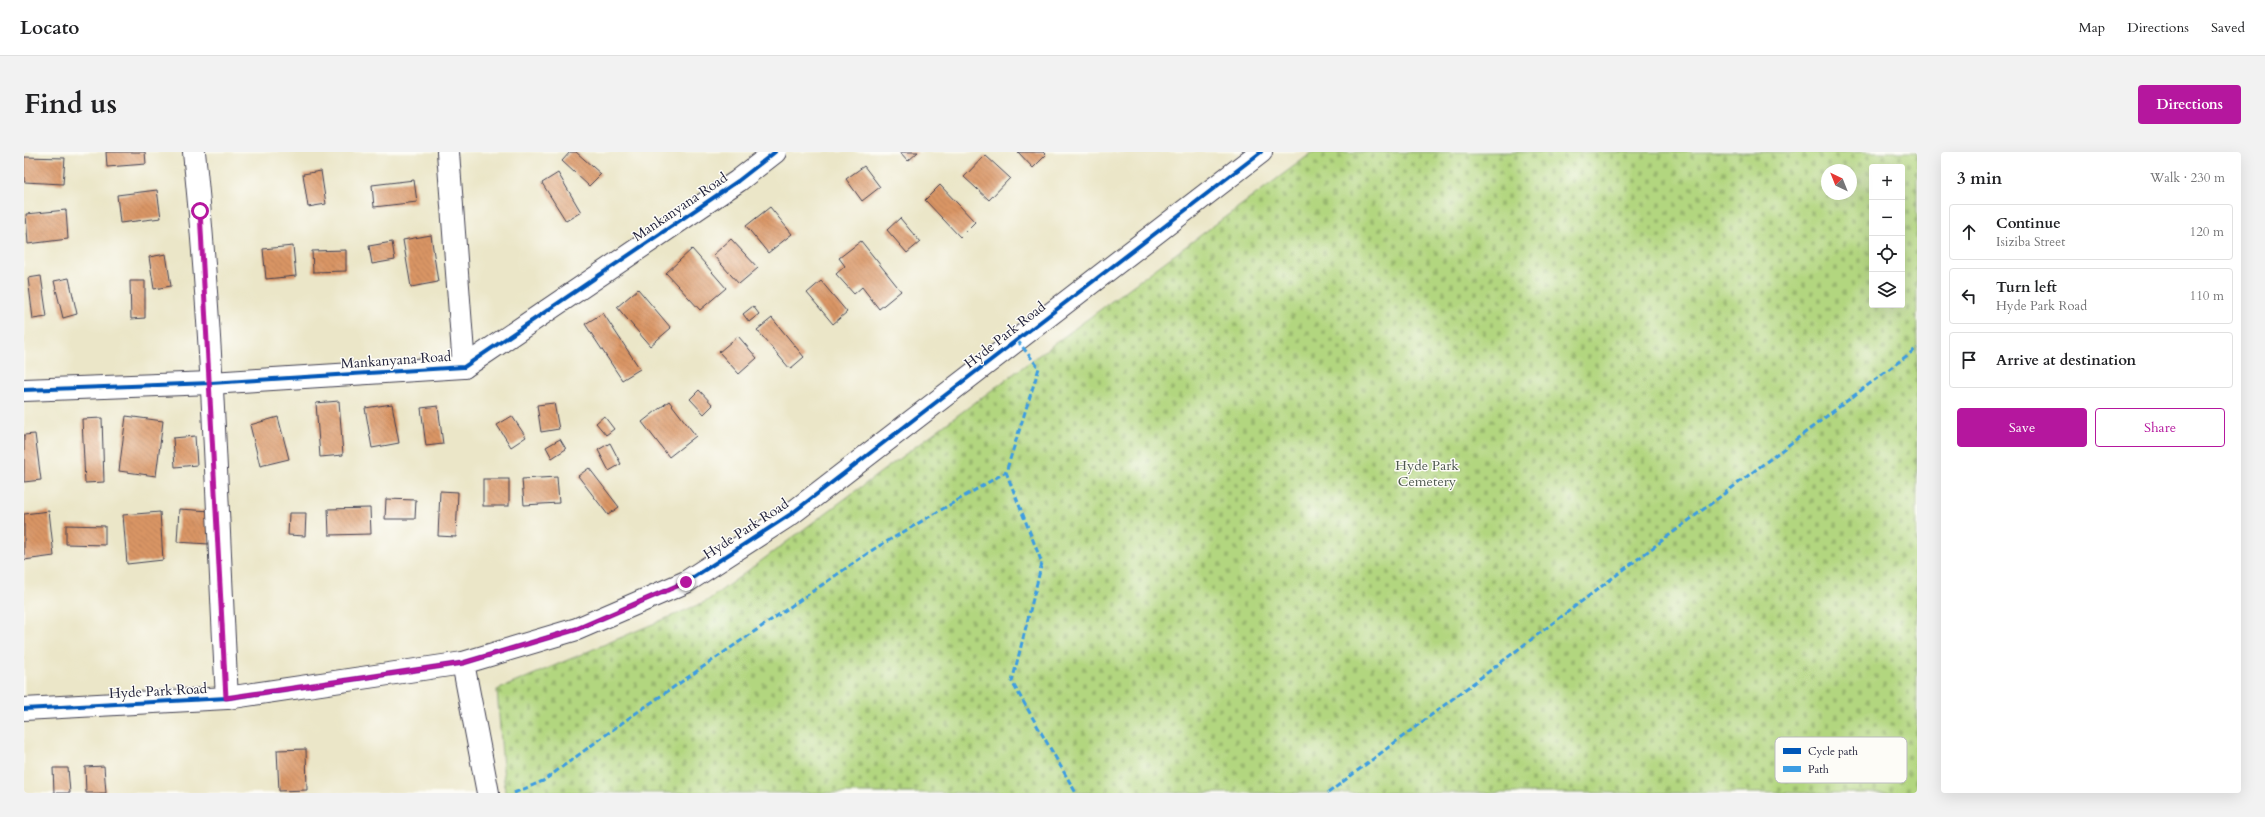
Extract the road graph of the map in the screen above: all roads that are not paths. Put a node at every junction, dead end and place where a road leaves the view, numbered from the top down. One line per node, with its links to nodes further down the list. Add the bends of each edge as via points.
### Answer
1 (194, 152): 6 (street)
2 (448, 152): 5 (street)
3 (775, 152): 5 (street, Mankanyana Road, via 738,181)
4 (1261, 152): 8 (street, Hyde Park Road, via 790,514 686,582 577,629)
5 (464, 367): 6 (street, Mankanyana Road)
6 (211, 383): 7 (street, Mankanyana Road); 9 (street)
7 (24, 390)
8 (463, 663): 9 (street, Hyde Park Road); 11 (street)
9 (226, 698): 10 (street, Hyde Park Road)
10 (24, 709)
11 (488, 793)

